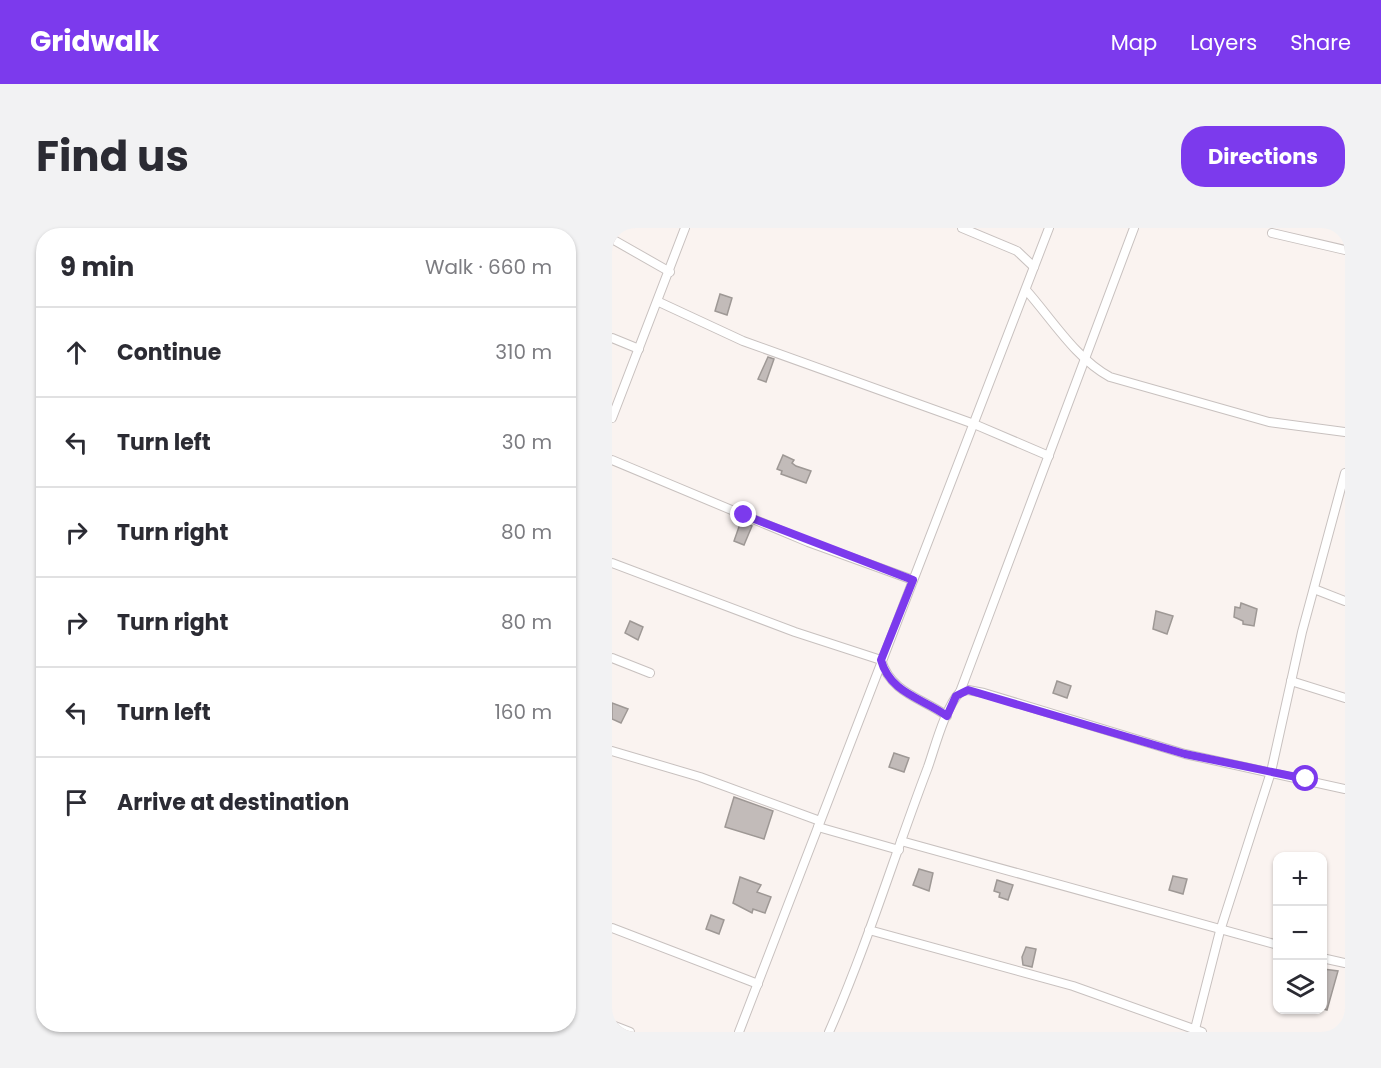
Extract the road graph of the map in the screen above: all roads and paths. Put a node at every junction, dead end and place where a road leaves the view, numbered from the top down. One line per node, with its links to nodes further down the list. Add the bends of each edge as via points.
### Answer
1 (685, 228): 9 (street)
2 (962, 228): 8 (street, via 1017,251)
3 (1049, 228): 8 (street)
4 (1134, 228): 14 (street)
5 (1272, 233): 7 (street)
6 (612, 238): 9 (street)
7 (1345, 250)
8 (1034, 267): 10 (street)
9 (670, 272): 11 (street)
10 (1026, 290): 14 (street); 16 (street)
11 (659, 302): 13 (street); 16 (street, via 743,341)
12 (612, 338): 13 (street)
13 (639, 349): 15 (street)
14 (1086, 358): 17 (street, via 1110,376 1246,416); 18 (street)
15 (612, 418)
16 (974, 424): 18 (street); 22 (street)
17 (1345, 432)
18 (1049, 456): 29 (street)
19 (612, 460): 22 (street, via 808,542)
20 (1345, 473): 23 (street)
21 (612, 562): 26 (street, via 795,632)
22 (913, 580): 26 (street)
23 (1314, 589): 24 (street); 28 (street)
24 (1345, 601)
25 (612, 658): 27 (street)
26 (881, 660): 31 (street, via 885,674 898,688); 35 (street)
27 (650, 673)
28 (1291, 681): 30 (street); 33 (street)
29 (960, 692): 31 (street); 33 (street, via 984,693 1185,754)
30 (1345, 698)
31 (947, 716): 36 (street)
32 (612, 751): 35 (street, via 700,777)
33 (1271, 772): 34 (street); 39 (street)
34 (1345, 789)
35 (819, 824): 36 (street); 43 (street)
36 (900, 846): 38 (street); 39 (street)
37 (612, 928): 43 (street)
38 (869, 930): 45 (street, via 1073,986); 48 (street, via 849,988)
39 (1220, 931): 40 (street); 45 (street)
40 (1273, 944)
41 (1327, 959): 42 (street)
42 (1345, 963)
43 (758, 984): 47 (street)
44 (612, 1025): 46 (street)
45 (1198, 1031)
46 (630, 1032)
47 (739, 1032)
48 (828, 1032)

